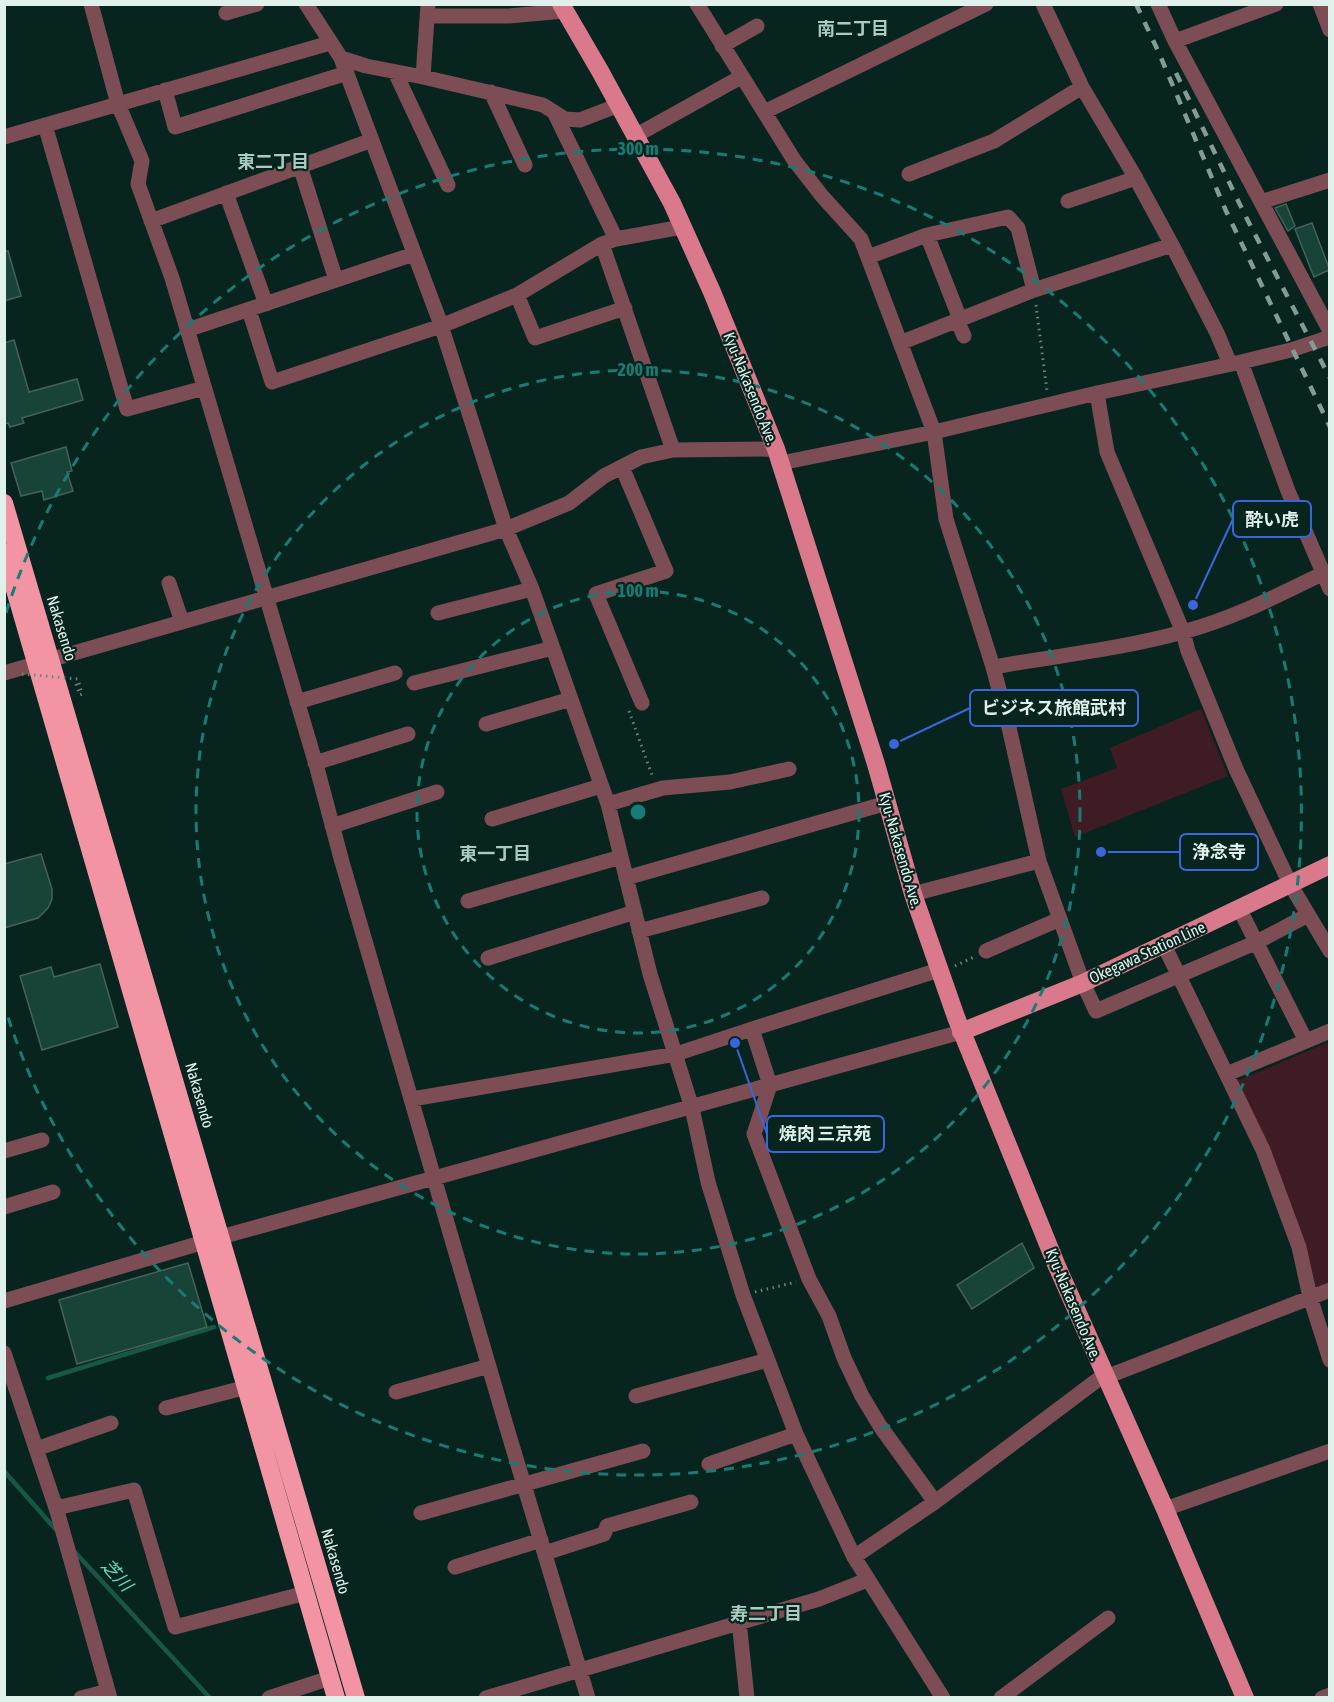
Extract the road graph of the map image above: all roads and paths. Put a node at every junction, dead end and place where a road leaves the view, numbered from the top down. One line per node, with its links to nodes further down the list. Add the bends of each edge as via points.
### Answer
1 (91, 4): 26 (street)
2 (257, 4): 13 (street)
3 (306, 4): 17 (street)
4 (697, 4): 18 (street)
5 (986, 4): 28 (street)
6 (1043, 4): 23 (street)
7 (1158, 4): 16 (street)
8 (1276, 4): 12 (street)
9 (1320, 4): 15 (street)
10 (563, 8): 11 (street, via 509,16); 27 (main road, Kyu-Nakasendo Ave.)
11 (428, 10): 21 (street)
12 (1237, 11): 16 (street)
13 (226, 13)
14 (757, 26): 18 (street)
15 (1329, 30)
16 (1175, 41): 42 (street)
17 (330, 43): 19 (street); 24 (street)
18 (722, 46): 22 (street)
19 (344, 66): 20 (street); 24 (street, via 175,127); 33 (street)
20 (395, 72): 21 (street); 39 (street)
21 (423, 77): 25 (street)
22 (741, 77): 28 (street); 32 (street)
23 (1082, 87): 36 (street, via 994,141); 37 (street)
24 (165, 90): 26 (street)
25 (491, 92): 29 (street, via 543,105); 34 (street)
26 (118, 104): 30 (street); 43 (street, via 142,161 138,184)
27 (619, 105): 29 (street, via 580,120); 32 (main road, Kyu-Nakasendo Ave.)
28 (764, 112): 49 (street, via 794,160 861,239)
29 (555, 114): 46 (street)
30 (45, 125): 31 (street); 64 (street, via 127,409)
31 (4, 136)
32 (635, 136): 44 (main road, Kyu-Nakasendo Ave.)
33 (372, 140): 35 (street); 48 (street)
34 (525, 165)
35 (300, 166): 40 (street); 50 (street)
36 (909, 174)
37 (1136, 178): 41 (street); 47 (street)
38 (1329, 180): 42 (street)
39 (448, 185)
40 (226, 194): 43 (street); 53 (street)
41 (1068, 201)
42 (1261, 202): 59 (street)
43 (151, 221): 58 (street)
44 (682, 227): 46 (street); 69 (main road, Kyu-Nakasendo Ave.)
45 (927, 235): 49 (street); 51 (street, via 1008,217 1018,228); 56 (street)
46 (609, 241): 52 (street); 54 (street)
47 (1172, 245): 51 (street); 63 (street)
48 (414, 254): 50 (street); 57 (street)
49 (867, 257): 62 (street)
50 (336, 280): 53 (street)
51 (1034, 290): 56 (street); 66 (path)
52 (517, 295): 54 (street, via 535,338); 57 (street)
53 (266, 304): 55 (street)
54 (625, 308): 68 (street)
55 (249, 309): 57 (street, via 272,382); 58 (street)
56 (959, 320): 60 (street); 62 (street)
57 (441, 327): 72 (street)
58 (187, 330): 64 (street)
59 (1329, 331)
60 (964, 336)
61 (1329, 337): 63 (street)
62 (900, 343): 67 (street)
63 (1236, 363): 65 (street); 74 (street)
64 (204, 388): 78 (street)
65 (1097, 393): 66 (street); 81 (street, via 1107,452)
66 (1049, 404): 67 (street)
67 (934, 432): 69 (street); 84 (street, via 946,519)
68 (673, 450): 69 (street); 70 (street, via 641,457)
69 (778, 456): 99 (main road, Kyu-Nakasendo Ave.)
70 (622, 467): 72 (street, via 569,503); 91 (street, via 666,571 596,594)
71 (4, 503): 83 (highway, Nakasendo)
72 (506, 529): 76 (street); 78 (street)
73 (4, 552): 83 (highway, Nakasendo)
74 (1326, 573): 77 (street); 81 (street, via 1234,615)
75 (169, 583): 80 (street)
76 (532, 589): 79 (street); 82 (street)
77 (1329, 589)
78 (265, 597): 80 (street); 90 (street)
79 (438, 613)
80 (182, 622): 83 (street)
81 (1183, 632): 84 (street); 107 (street, via 1236,770)
82 (553, 648): 87 (street); 89 (street)
83 (37, 666): 86 (street); 88 (path, bridge, via 78,679 80,695); 138 (highway, Nakasendo)
84 (993, 667): 104 (street)
85 (394, 673): 90 (street)
86 (4, 674)
87 (414, 683)
88 (76, 684)
89 (571, 699): 92 (street); 96 (street)
90 (297, 702): 94 (street)
91 (642, 703): 97 (path, via 628,709)
92 (486, 724)
93 (408, 734): 94 (street)
94 (315, 763): 102 (street)
95 (789, 769): 97 (street, via 730,782)
96 (601, 786): 100 (street); 101 (street)
97 (658, 790): 100 (street)
98 (437, 792): 102 (street)
99 (887, 803): 106 (street); 108 (main road, Kyu-Nakasendo Ave.)
100 (608, 804): 103 (street)
101 (492, 819)
102 (332, 826): 131 (street)
103 (621, 857): 106 (street); 110 (street)
104 (1040, 861): 108 (street); 114 (street)
105 (1329, 865): 107 (main road, Okegawa Station Line)
106 (626, 878): 112 (street)
107 (1290, 884): 111 (main road, Okegawa Station Line); 113 (street)
108 (914, 894): 121 (main road, Kyu-Nakasendo Ave.)
109 (762, 898): 115 (street)
110 (468, 901)
111 (1239, 908): 116 (street); 117 (main road, Okegawa Station Line)
112 (634, 912): 115 (street); 120 (street)
113 (1308, 915): 116 (street); 119 (street)
114 (1060, 919): 118 (street); 123 (street)
115 (639, 931): 128 (street)
116 (1257, 942): 122 (street); 127 (street)
117 (1164, 945): 122 (street); 123 (main road, Okegawa Station Line)
118 (986, 951): 121 (path)
119 (1329, 951)
120 (488, 958)
121 (940, 972): 124 (street); 126 (main road, Kyu-Nakasendo Ave.)
122 (1179, 975): 123 (street, via 1096,1011); 129 (street)
123 (1083, 982): 126 (main road, Okegawa Station Line)
124 (752, 1029): 128 (street); 130 (street)
125 (1329, 1031): 127 (street)
126 (962, 1032): 130 (street); 148 (main road, Kyu-Nakasendo Ave.)
127 (1306, 1041): 129 (street)
128 (676, 1054): 131 (street); 132 (street)
129 (1227, 1074): 142 (street, via 1268,1160 1299,1247)
130 (770, 1085): 132 (street); 139 (street, via 754,1134)
131 (412, 1099): 135 (street)
132 (692, 1108): 135 (street); 141 (street, via 708,1182)
133 (42, 1140): 134 (street)
134 (4, 1151)
135 (435, 1179): 138 (street); 147 (street)
136 (52, 1192): 137 (street)
137 (4, 1207)
138 (212, 1240): 143 (street); 149 (highway, Nakasendo); 179 (highway, Nakasendo)
139 (809, 1279): 141 (path); 161 (street, via 862,1396)
140 (1329, 1290): 142 (street)
141 (743, 1295): 145 (street)
142 (1310, 1297): 146 (street); 148 (street)
143 (4, 1301)
144 (4, 1353): 155 (street)
145 (768, 1360): 151 (street); 154 (street)
146 (1329, 1360)
147 (489, 1366): 150 (street); 159 (street)
148 (1105, 1376): 161 (street); 163 (main road, Kyu-Nakasendo Ave.)
149 (247, 1387): 152 (street); 169 (highway, Nakasendo)
150 (396, 1392)
151 (636, 1396)
152 (166, 1408)
153 (111, 1423): 155 (street)
154 (796, 1434): 158 (street); 166 (street)
155 (36, 1449): 162 (street)
156 (1329, 1450): 163 (street)
157 (643, 1451): 159 (street)
158 (709, 1464)
159 (524, 1486): 164 (street); 165 (street)
160 (691, 1502): 165 (street, via 607,1526 604,1534)
161 (935, 1502): 166 (street)
162 (56, 1509): 169 (street, via 134,1490 175,1627); 174 (street)
163 (1165, 1509): 185 (main road, Kyu-Nakasendo Ave.)
164 (421, 1513)
165 (543, 1547): 167 (street); 172 (street)
166 (854, 1557): 168 (street)
167 (455, 1567)
168 (867, 1580): 171 (street, via 819,1599); 183 (street)
169 (306, 1593): 173 (highway, Nakasendo)
170 (1108, 1618): 184 (street)
171 (739, 1622): 172 (street); 182 (street)
172 (580, 1669): 180 (street); 181 (street)
173 (330, 1678): 177 (street); 178 (highway, Nakasendo)
174 (109, 1694): 176 (street)
175 (1329, 1695): 186 (street)
176 (81, 1698)
177 (269, 1698)
178 (336, 1698)
179 (356, 1698)
180 (486, 1698)
181 (588, 1698)
182 (747, 1698)
183 (943, 1698)
184 (1001, 1698)
185 (1245, 1698)
186 (1322, 1698)

